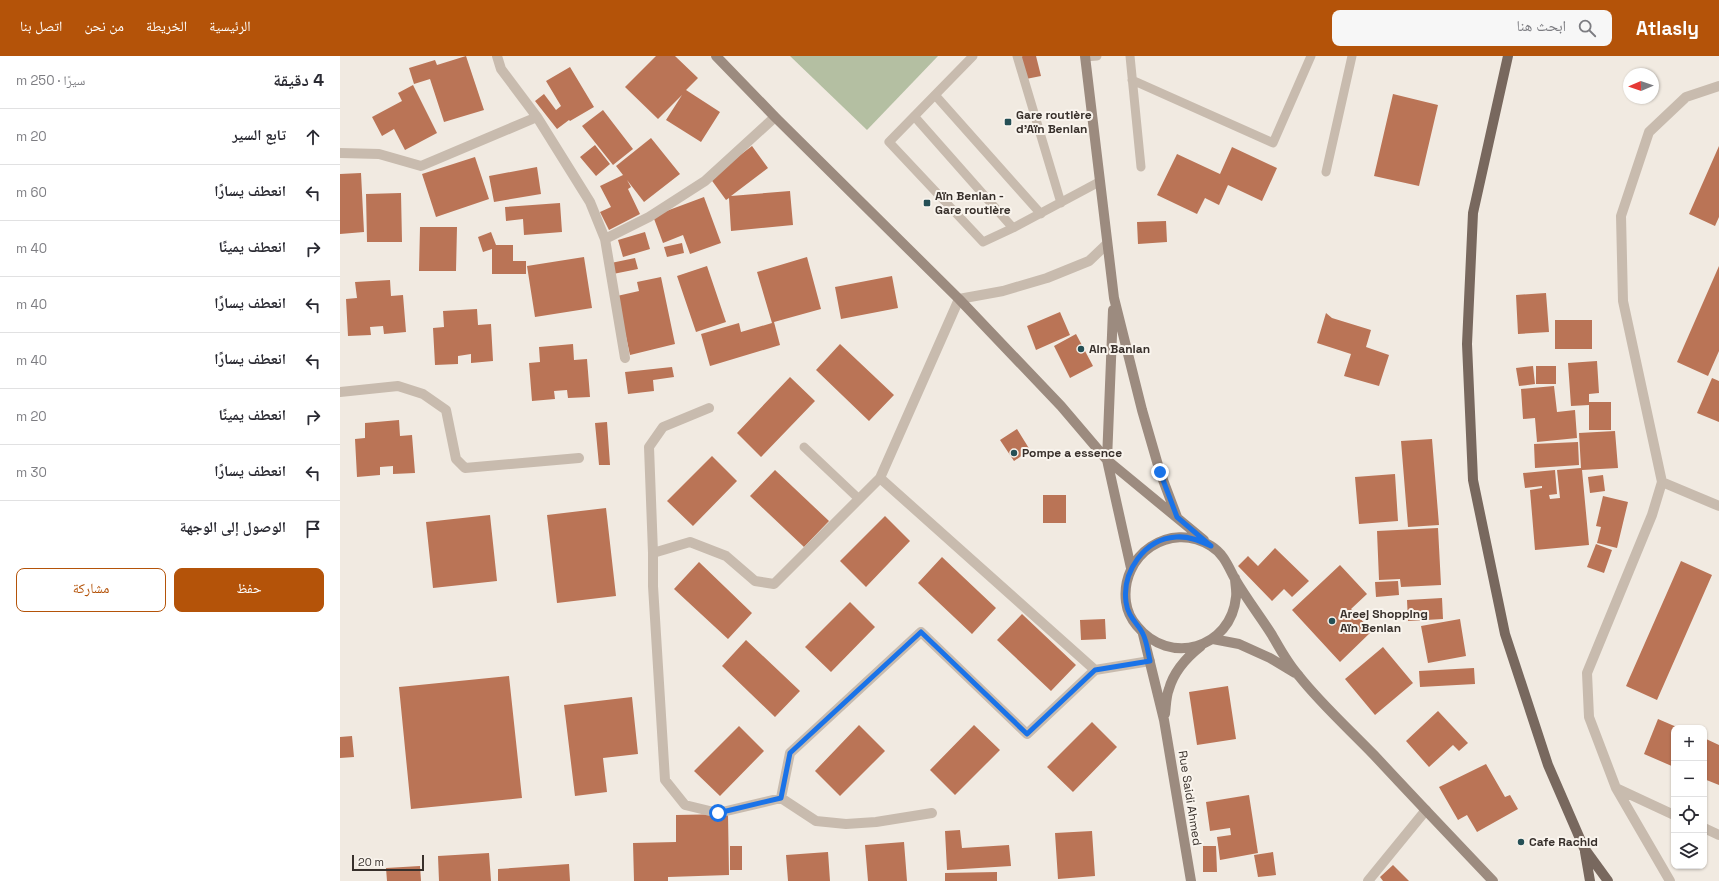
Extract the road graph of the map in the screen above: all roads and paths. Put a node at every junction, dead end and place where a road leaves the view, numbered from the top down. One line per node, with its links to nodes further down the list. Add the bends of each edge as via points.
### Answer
1 (497, 56): 15 (street, via 501,69)
2 (716, 56): 16 (main road)
3 (973, 56): 13 (lane)
4 (1017, 56): 21 (lane)
5 (1097, 56): 10 (lane)
6 (1130, 56): 11 (lane)
7 (1311, 56): 11 (lane, via 1273,143)
8 (1352, 56): 19 (lane)
9 (1508, 56): 56 (main road, via 1473,213 1467,344 1473,480 1505,634 1548,765)
10 (1085, 57): 20 (main road)
11 (1132, 80): 18 (lane)
12 (1719, 86): 35 (street, via 1686,97 1648,132 1621,216 1623,301)
13 (935, 95): 14 (lane); 22 (lane)
14 (914, 116): 23 (lane); 23 (lane, via 889,142 983,242)
15 (537, 117): 17 (street, via 421,166 379,154); 24 (street, via 590,202)
16 (775, 117): 24 (street, via 705,181 649,217); 27 (main road)
17 (340, 154)
18 (1141, 167)
19 (1326, 172)
20 (1099, 182): 21 (lane); 25 (main road)
21 (1061, 203): 22 (lane)
22 (1040, 214): 23 (lane)
23 (1013, 228)
24 (605, 239): 28 (street)
25 (1107, 244): 26 (main road); 27 (street, via 1089,261 1047,278 1003,291)
26 (1114, 298): 33 (main road); 38 (main road, via 1146,424)
27 (959, 299): 33 (main road, via 1061,406); 34 (street)
28 (625, 358)
29 (340, 392): 32 (street, via 398,386 424,394 446,410 456,459 465,468)
30 (710, 408): 40 (street, via 663,427 649,447)
31 (804, 447): 36 (lane)
32 (578, 458)
33 (1107, 460): 38 (main road); 41 (main road)
34 (880, 478): 36 (street); 46 (street)
35 (1662, 482): 37 (street); 49 (street, via 1652,515 1587,672 1588,717)
36 (859, 499): 40 (street, via 774,584 755,581 726,556 690,542)
37 (1719, 506)
38 (1177, 517): 39 (main road)
39 (1211, 546): 41 (main road, via 1194,538 1175,537 1157,542 1142,553); 42 (main road, via 1226,560)
40 (653, 553): 50 (street, via 665,780 685,805 718,813)
41 (1130, 568): 43 (main road, via 1126,604 1132,620)
42 (1235, 578): 44 (main road, via 1237,595 1233,612 1225,627); 47 (main road)
43 (1143, 634): 44 (main road, via 1162,646 1184,649); 45 (main road)
44 (1209, 641): 47 (main road, via 1239,644 1270,658); 48 (main road, via 1189,655 1177,671 1168,689)
45 (1150, 661): 46 (street); 48 (main road)
46 (1095, 670): 50 (street, via 1027,734 921,632 790,753)
47 (1298, 676): 51 (main road)
48 (1164, 720): 57 (main road, Rue Saidi Ahmed)
49 (1616, 788): 52 (street); 62 (street)
50 (781, 798): 53 (street, via 816,821 846,824)
51 (1426, 810): 58 (street); 59 (main road)
52 (1671, 813)
53 (932, 814)
54 (1707, 829): 55 (street)
55 (1719, 835)
56 (1584, 848): 60 (main road); 61 (main road)
57 (1191, 881)
58 (1368, 881)
59 (1493, 881)
60 (1590, 881)
61 (1608, 881)
62 (1670, 881)

